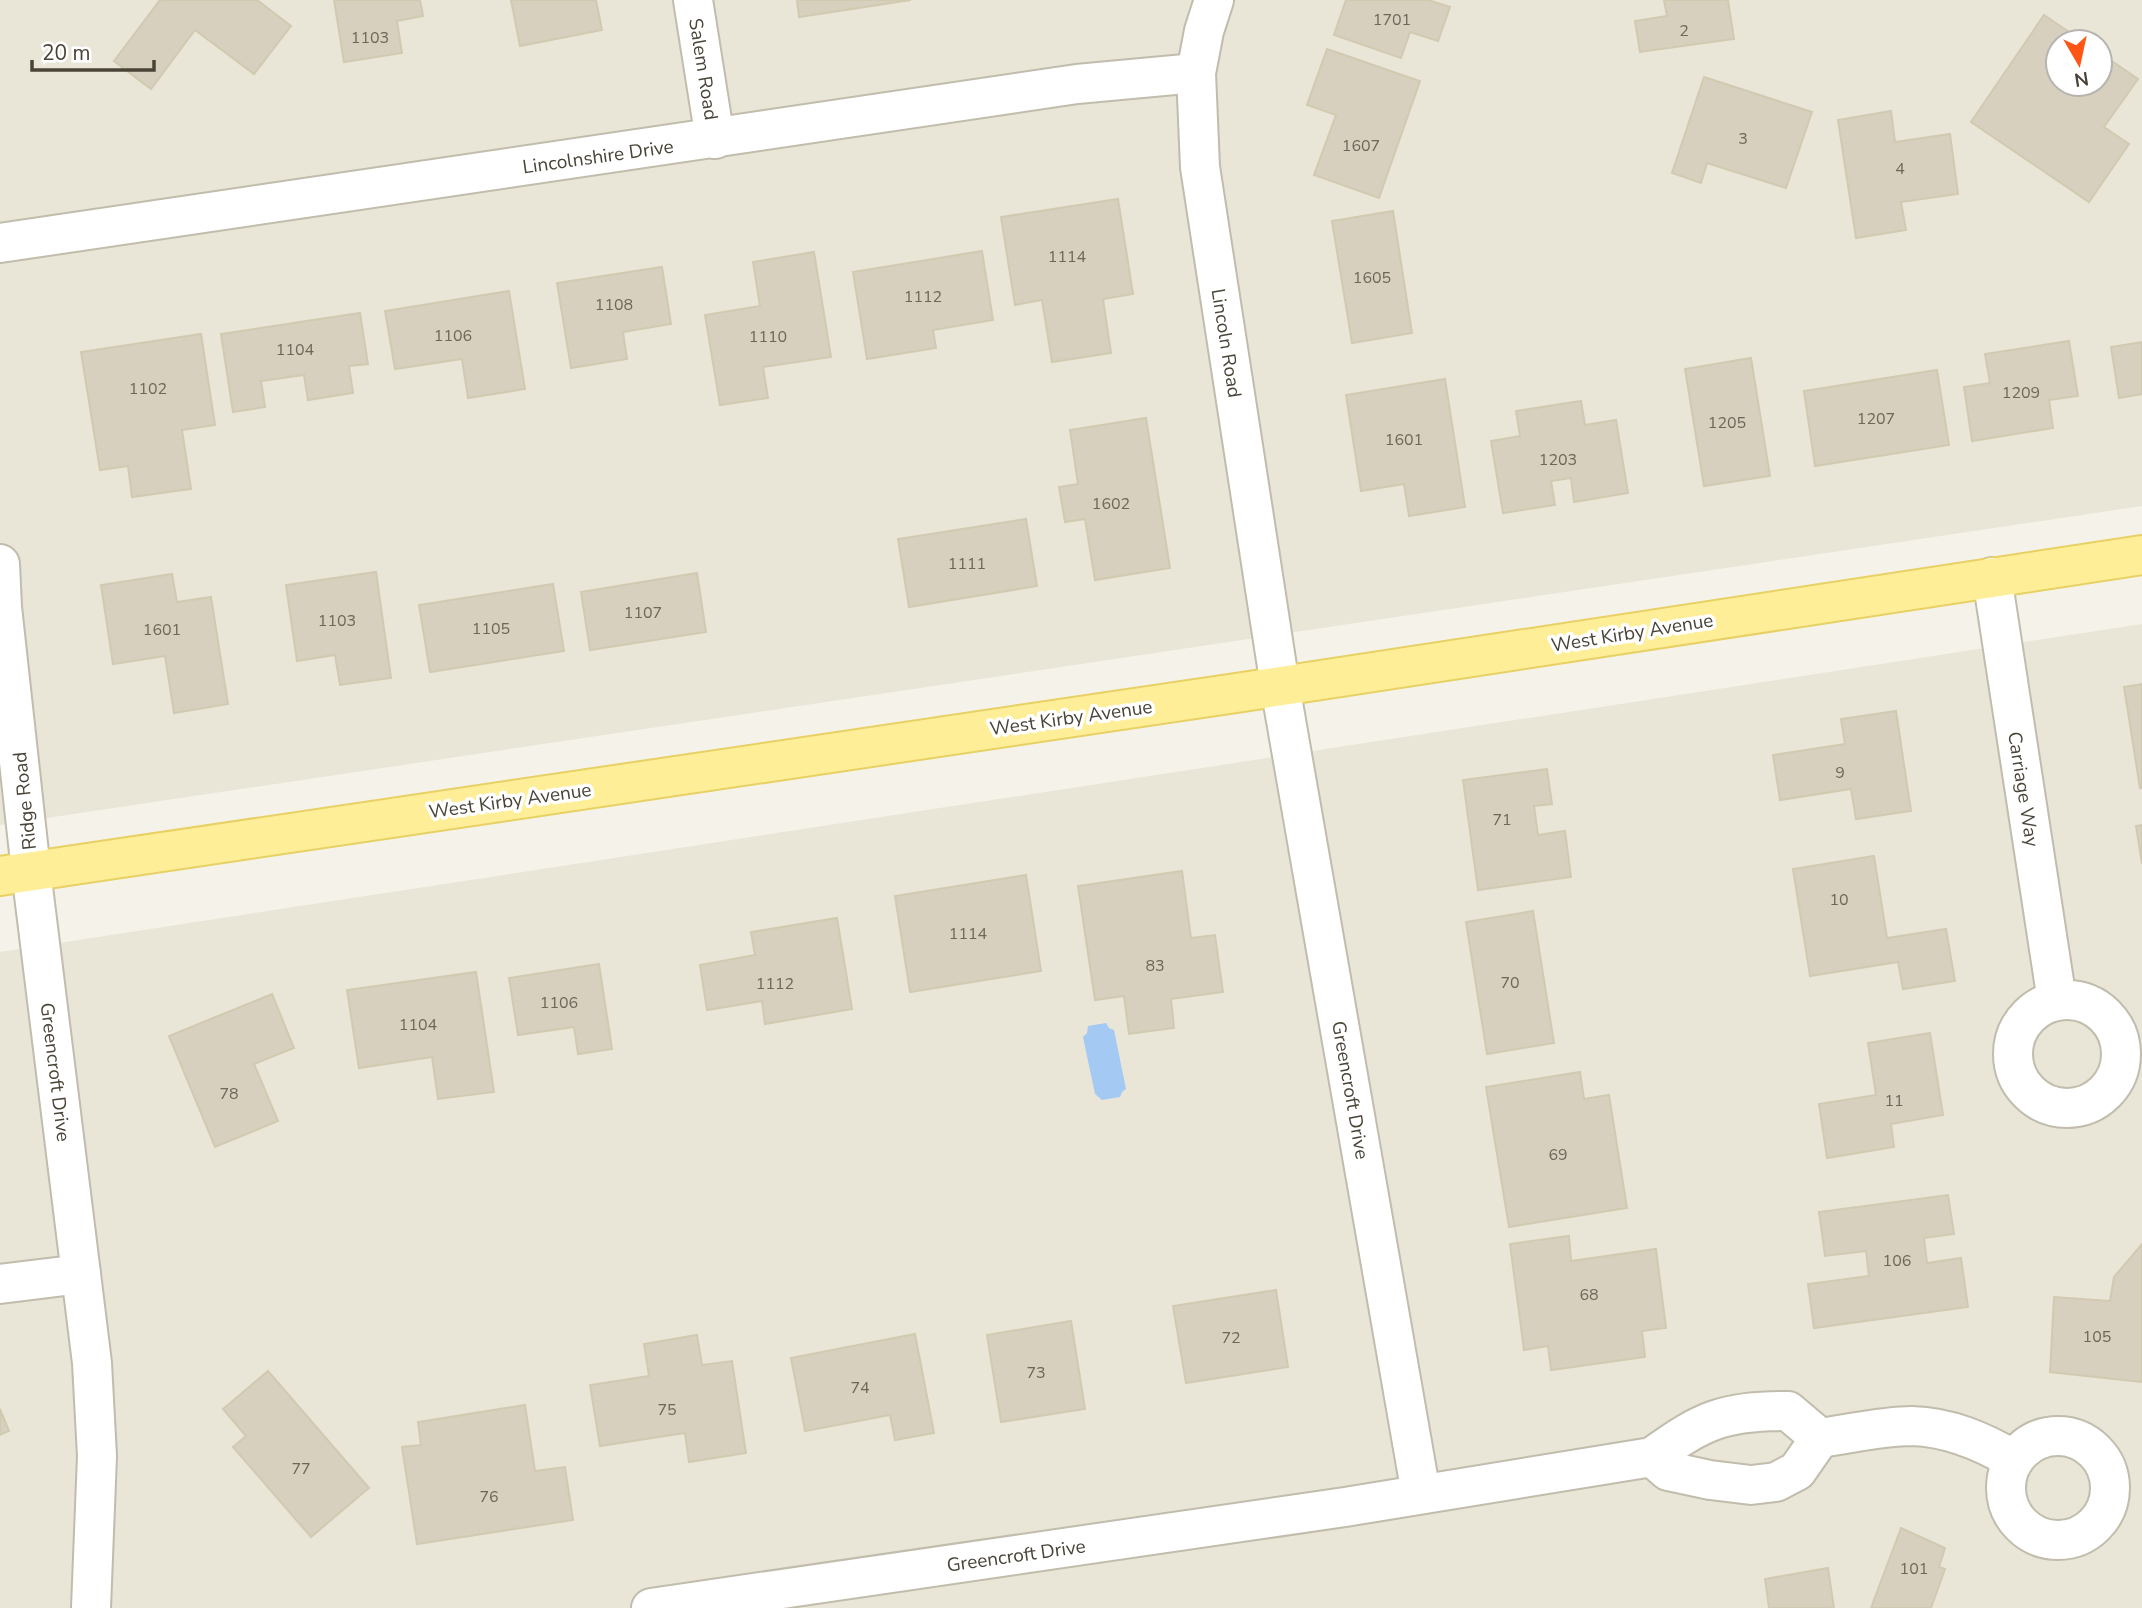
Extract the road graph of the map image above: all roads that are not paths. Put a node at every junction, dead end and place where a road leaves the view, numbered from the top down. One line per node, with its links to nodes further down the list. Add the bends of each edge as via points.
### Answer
1 (693, 0): 4 (street, Salem Road)
2 (1214, 0): 3 (street, Lincoln Road)
3 (1196, 73): 4 (street, Lincolnshire Drive, via 1077,84); 9 (street, Lincoln Road, via 1200,167)
4 (715, 139): 5 (street, Lincolnshire Drive)
5 (0, 243)
6 (2142, 555): 8 (main road, West Kirby Avenue)
7 (0, 564): 10 (street, Ridge Road)
8 (1992, 577): 9 (main road, West Kirby Avenue); 11 (street, Carriage Way)
9 (1280, 686): 10 (main road, West Kirby Avenue); 17 (street, Greencroft Drive)
10 (16, 874): 12 (street, Greencroft Drive)
11 (2057, 1001)
12 (81, 1274): 13 (street); 18 (street, Greencroft Drive, via 97,1456)
13 (0, 1284)
14 (1820, 1438): 15 (street, Greencroft Drive, via 1787,1411 1753,1411 1718,1417 1686,1432); 15 (street, via 1797,1471 1776,1482 1751,1485 1668,1471); 16 (street, via 1912,1426 1962,1433)
15 (1651, 1457): 17 (street, Greencroft Drive)
16 (2014, 1460)
17 (1421, 1494): 19 (street, Greencroft Drive)
18 (91, 1608)
19 (651, 1608)

